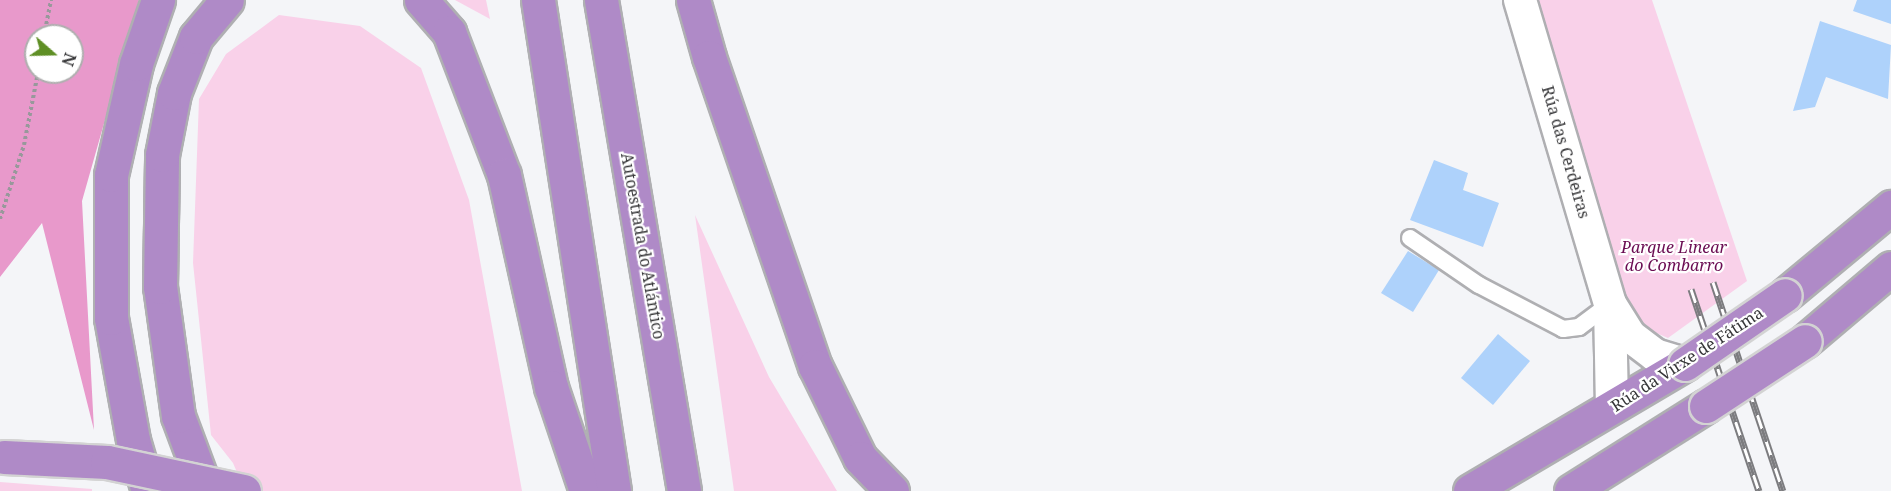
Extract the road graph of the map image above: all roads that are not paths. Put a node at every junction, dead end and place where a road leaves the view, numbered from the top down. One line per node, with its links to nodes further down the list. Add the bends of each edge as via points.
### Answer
1 (158, 0): 16 (highway, via 136,64 111,175 111,318 133,441)
2 (227, 0): 17 (highway, via 196,38 174,93 162,155 160,287 178,416)
3 (422, 0): 19 (highway, via 449,32 504,175 551,387)
4 (538, 0): 20 (highway)
5 (601, 0): 21 (highway, Autoestrada do Atlántico)
6 (693, 0): 22 (highway, via 815,366 860,458)
7 (1520, 0): 11 (street, Rúa das Cerdeiras)
8 (1891, 207): 12 (highway, Rúa da Virxe de Fátima, bridge, via 1785,295)
9 (1410, 238): 11 (lane, via 1479,285 1563,329 1579,327)
10 (1891, 268): 15 (highway, bridge, via 1805,341)
11 (1610, 304): 12 (street, Rúa das Cerdeiras, via 1630,336 1654,355); 13 (street, Rúa das Cerdeiras)
12 (1685, 364): 13 (highway, Rúa da Virxe de Fátima)
13 (1612, 408): 23 (highway, Rúa da Virxe de Fátima)
14 (2, 457): 18 (highway, bridge, via 107,462)
15 (1585, 488)
16 (148, 491)
17 (206, 491)
18 (244, 491)
19 (586, 491)
20 (614, 491)
21 (684, 491)
22 (892, 491)
23 (1470, 491)

